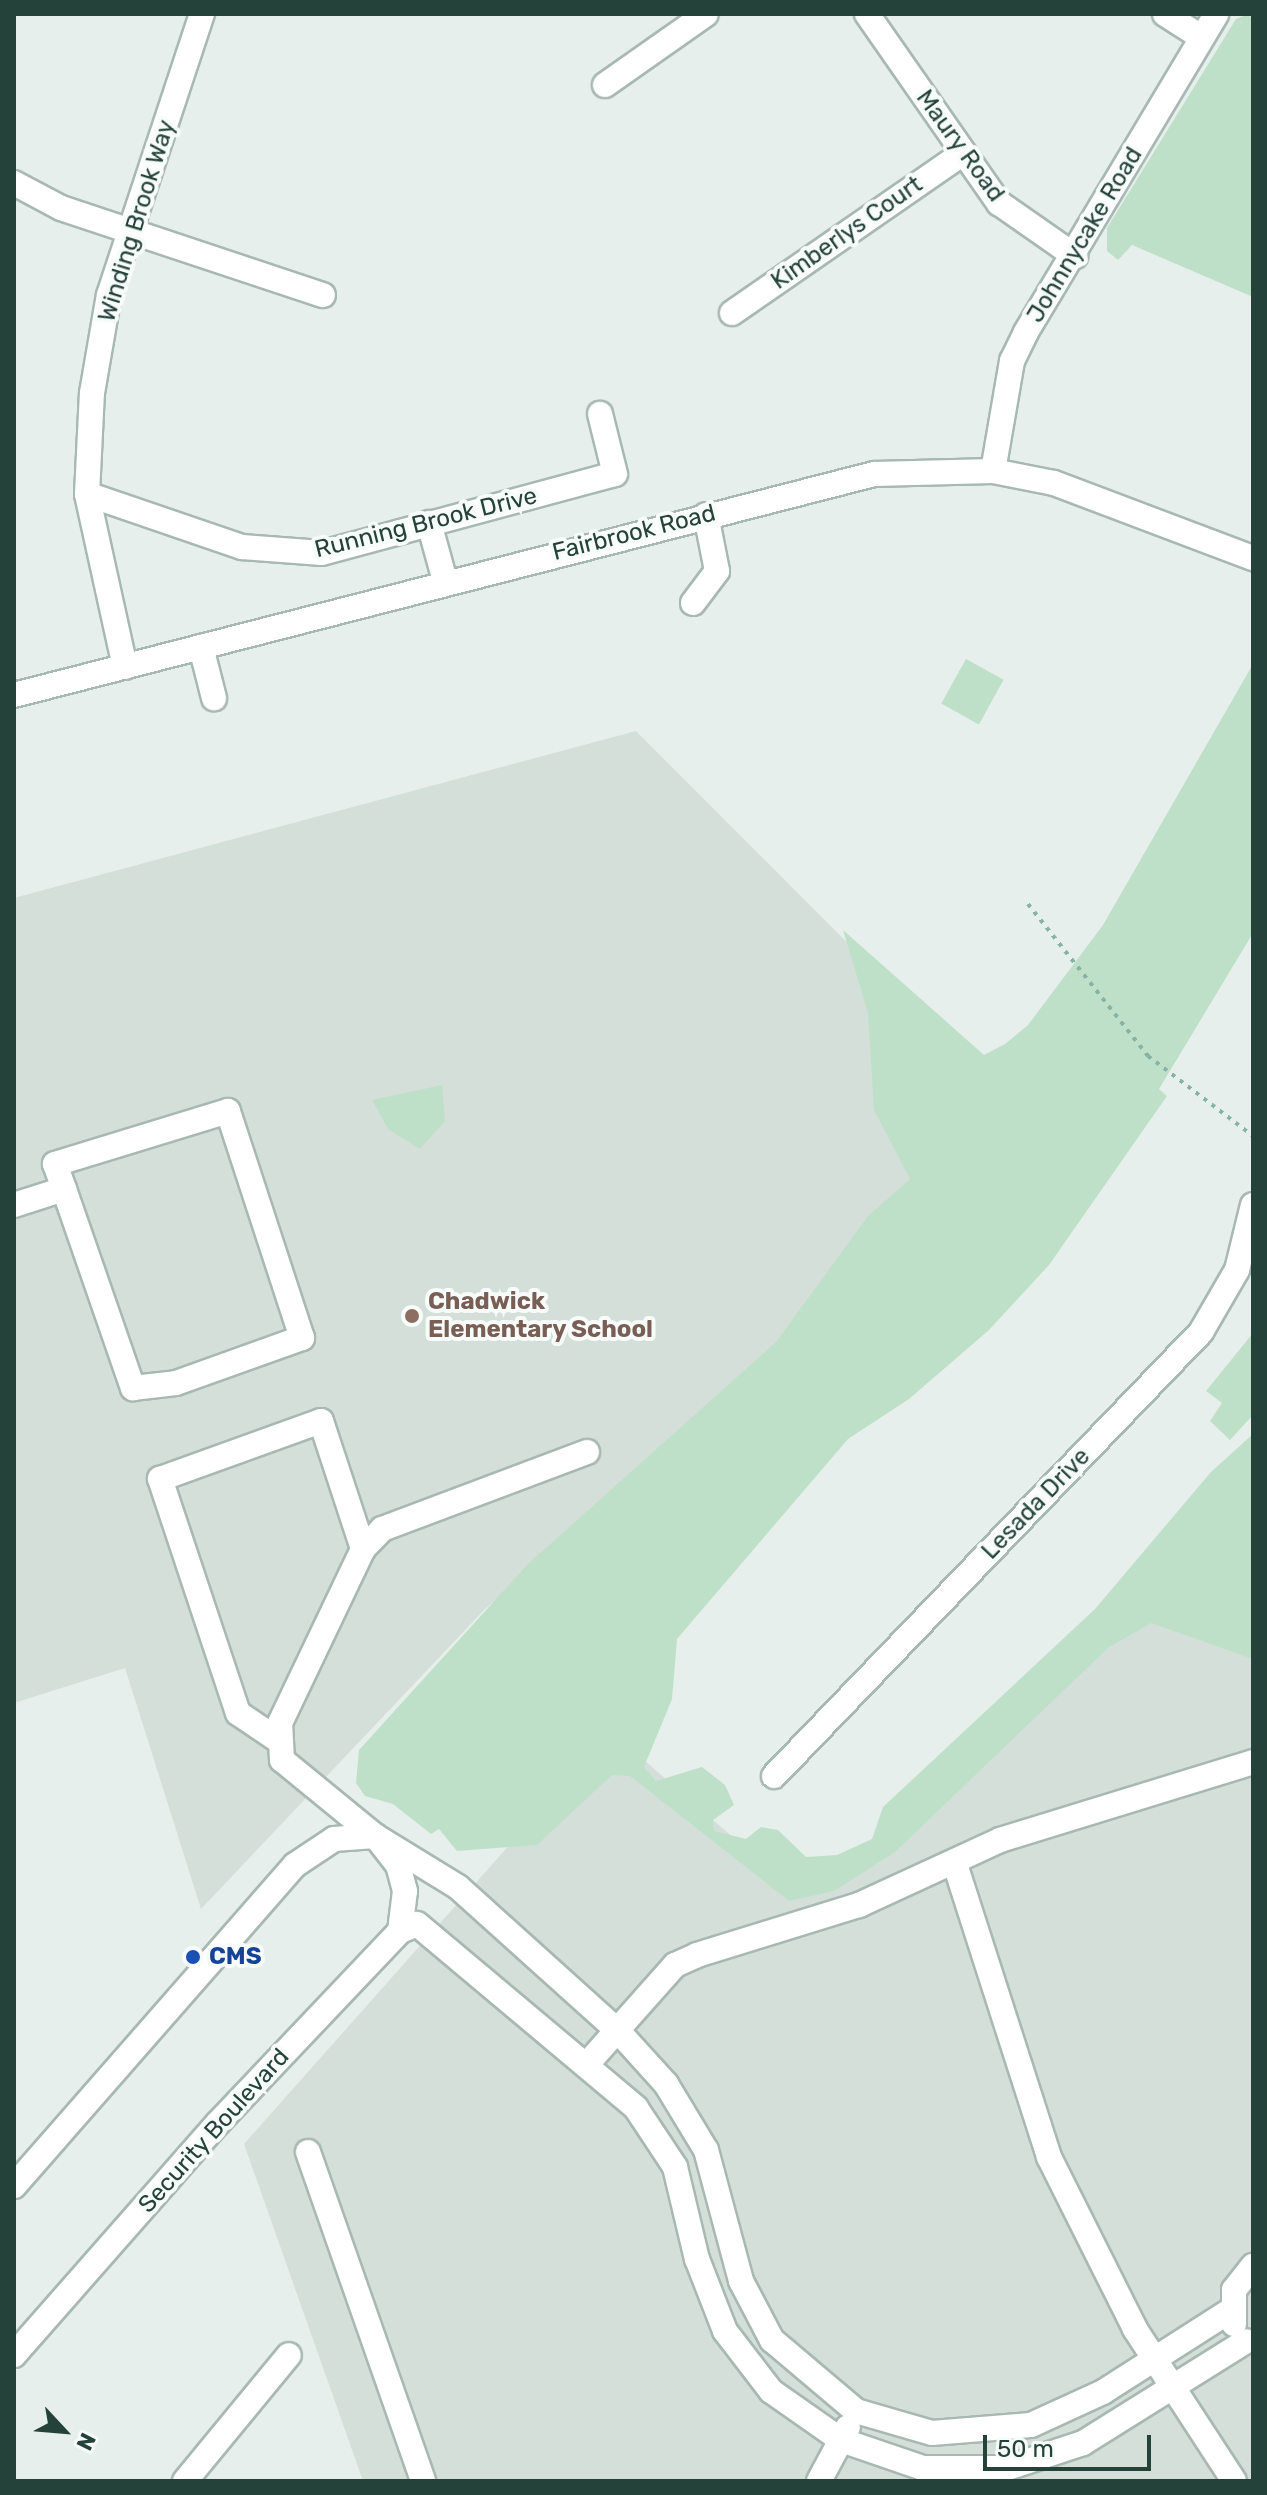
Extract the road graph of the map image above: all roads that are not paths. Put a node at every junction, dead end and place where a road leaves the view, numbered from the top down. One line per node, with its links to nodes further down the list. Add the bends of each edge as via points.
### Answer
1 (202, 14): 10 (street, Winding Brook Way)
2 (706, 14): 7 (street)
3 (867, 14): 8 (street, Maury Road)
4 (1165, 14): 6 (street)
5 (1216, 14): 6 (street, Johnnycake Road)
6 (1201, 37): 11 (street, Johnnycake Road)
7 (605, 85)
8 (962, 154): 11 (street, Maury Road, via 1017,219); 13 (street, Kimberlys Court)
9 (14, 183): 10 (street, via 61,208)
10 (131, 230): 12 (street); 16 (street, Winding Brook Way, via 99,345)
11 (1075, 256): 15 (street, Johnnycake Road, via 1012,361)
12 (323, 295)
13 (732, 313)
14 (600, 414): 18 (street, Running Brook Drive, via 615,474)
15 (993, 471): 17 (street, Fairbrook Road, via 874,474); 19 (street, Fairbrook Road, via 1111,499)
16 (87, 494): 18 (street, Running Brook Drive, via 242,547 296,556); 23 (street, Winding Brook Way)
17 (706, 515): 20 (street, Fairbrook Road); 21 (street, via 717,571)
18 (429, 523): 20 (street)
19 (1253, 558)
20 (445, 581): 22 (street, Fairbrook Road)
21 (693, 603)
22 (201, 647): 23 (street, Fairbrook Road); 25 (street)
23 (125, 667): 24 (street, Fairbrook Road)
24 (14, 695)
25 (214, 698)
26 (64, 1189): 26 (street, via 55,1164 228,1111 302,1338 176,1383 133,1388); 27 (street)
27 (14, 1205)
28 (1253, 1205): 33 (street, Lesada Drive, via 1237,1270 1201,1332)
29 (587, 1452): 30 (street, via 382,1529)
30 (363, 1549): 31 (street, via 293,1692); 31 (street, via 321,1421 160,1479 238,1713)
31 (278, 1740): 34 (street, via 282,1760)
32 (1253, 1762): 35 (street, via 1000,1840)
33 (774, 1776)
34 (375, 1836): 36 (street, via 398,1865 405,1891); 37 (street, via 458,1887); 40 (street, via 334,1839 295,1865)
35 (955, 1864): 37 (street, via 859,1905 686,1960); 46 (street, via 1049,2157)
36 (400, 1931): 38 (street, via 425,1926); 44 (street, Security Boulevard)
37 (618, 2031): 38 (street); 48 (street, via 691,2121 721,2186 741,2281 772,2340)
38 (588, 2063): 49 (street, via 636,2108 675,2167 710,2294 745,2362 803,2417)
39 (308, 2152): 51 (street)
40 (14, 2186)
41 (1253, 2266): 42 (street, via 1238,2281)
42 (1231, 2310): 43 (street); 46 (street)
43 (1249, 2344): 47 (street)
44 (14, 2355)
45 (289, 2355): 50 (street)
46 (1154, 2360): 47 (street); 48 (street, via 1068,2413 1000,2432 932,2433)
47 (1171, 2389): 49 (street, via 1083,2443 1007,2468 923,2468); 53 (street)
48 (856, 2411): 49 (street)
49 (841, 2440): 52 (street)
50 (185, 2481)
51 (423, 2481)
52 (819, 2481)
53 (1234, 2481)

